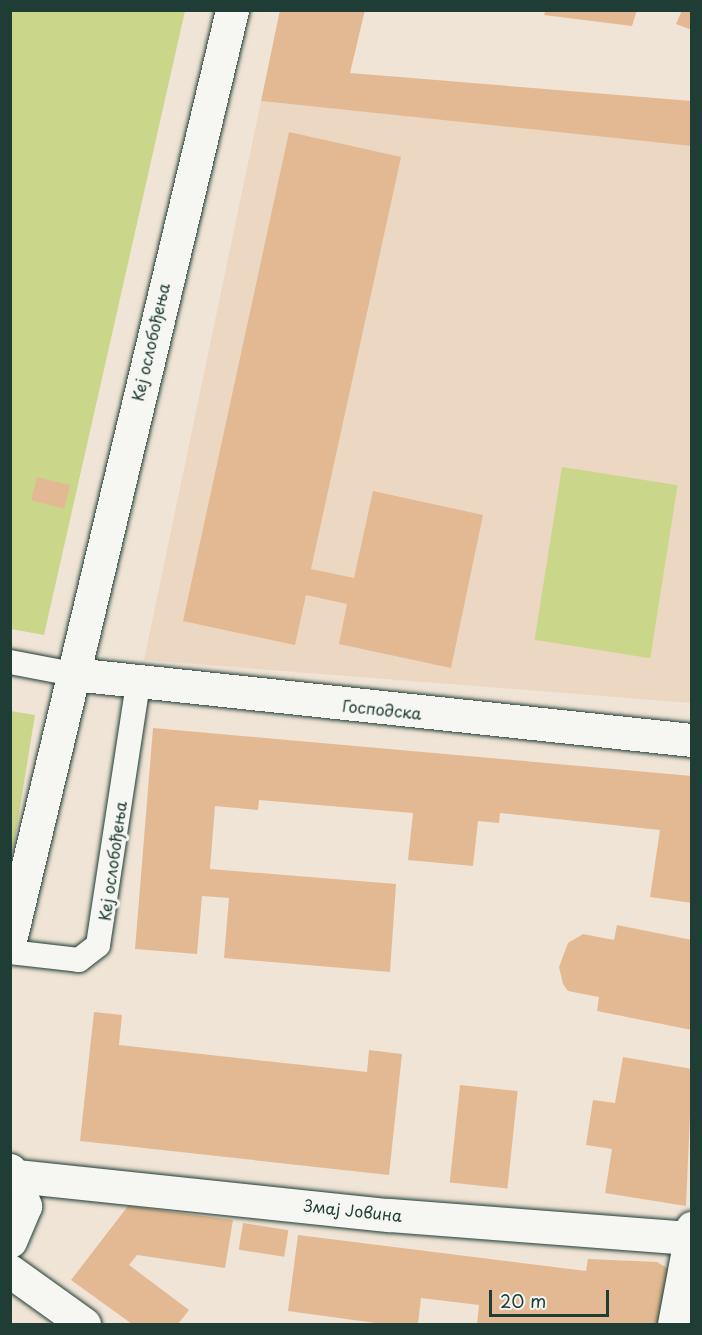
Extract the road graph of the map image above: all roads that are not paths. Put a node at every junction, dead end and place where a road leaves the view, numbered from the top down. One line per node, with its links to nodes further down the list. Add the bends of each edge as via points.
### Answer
1 (232, 10): 3 (street, Кеј ослобођења)
2 (10, 662): 3 (lane)
3 (73, 674): 4 (street, Господска); 6 (street, Кеј ослобођења)
4 (149, 686): 5 (street, Господска); 7 (lane, Кеј ослобођења, via 98,945 78,960)
5 (692, 740)
6 (10, 940)
7 (10, 952)
8 (13, 1173): 9 (street, Змај Јовина, via 390,1215); 10 (street, via 26,1206)
9 (691, 1235): 13 (street)
10 (10, 1241)
11 (10, 1271): 12 (street)
12 (84, 1324)
13 (674, 1324)

